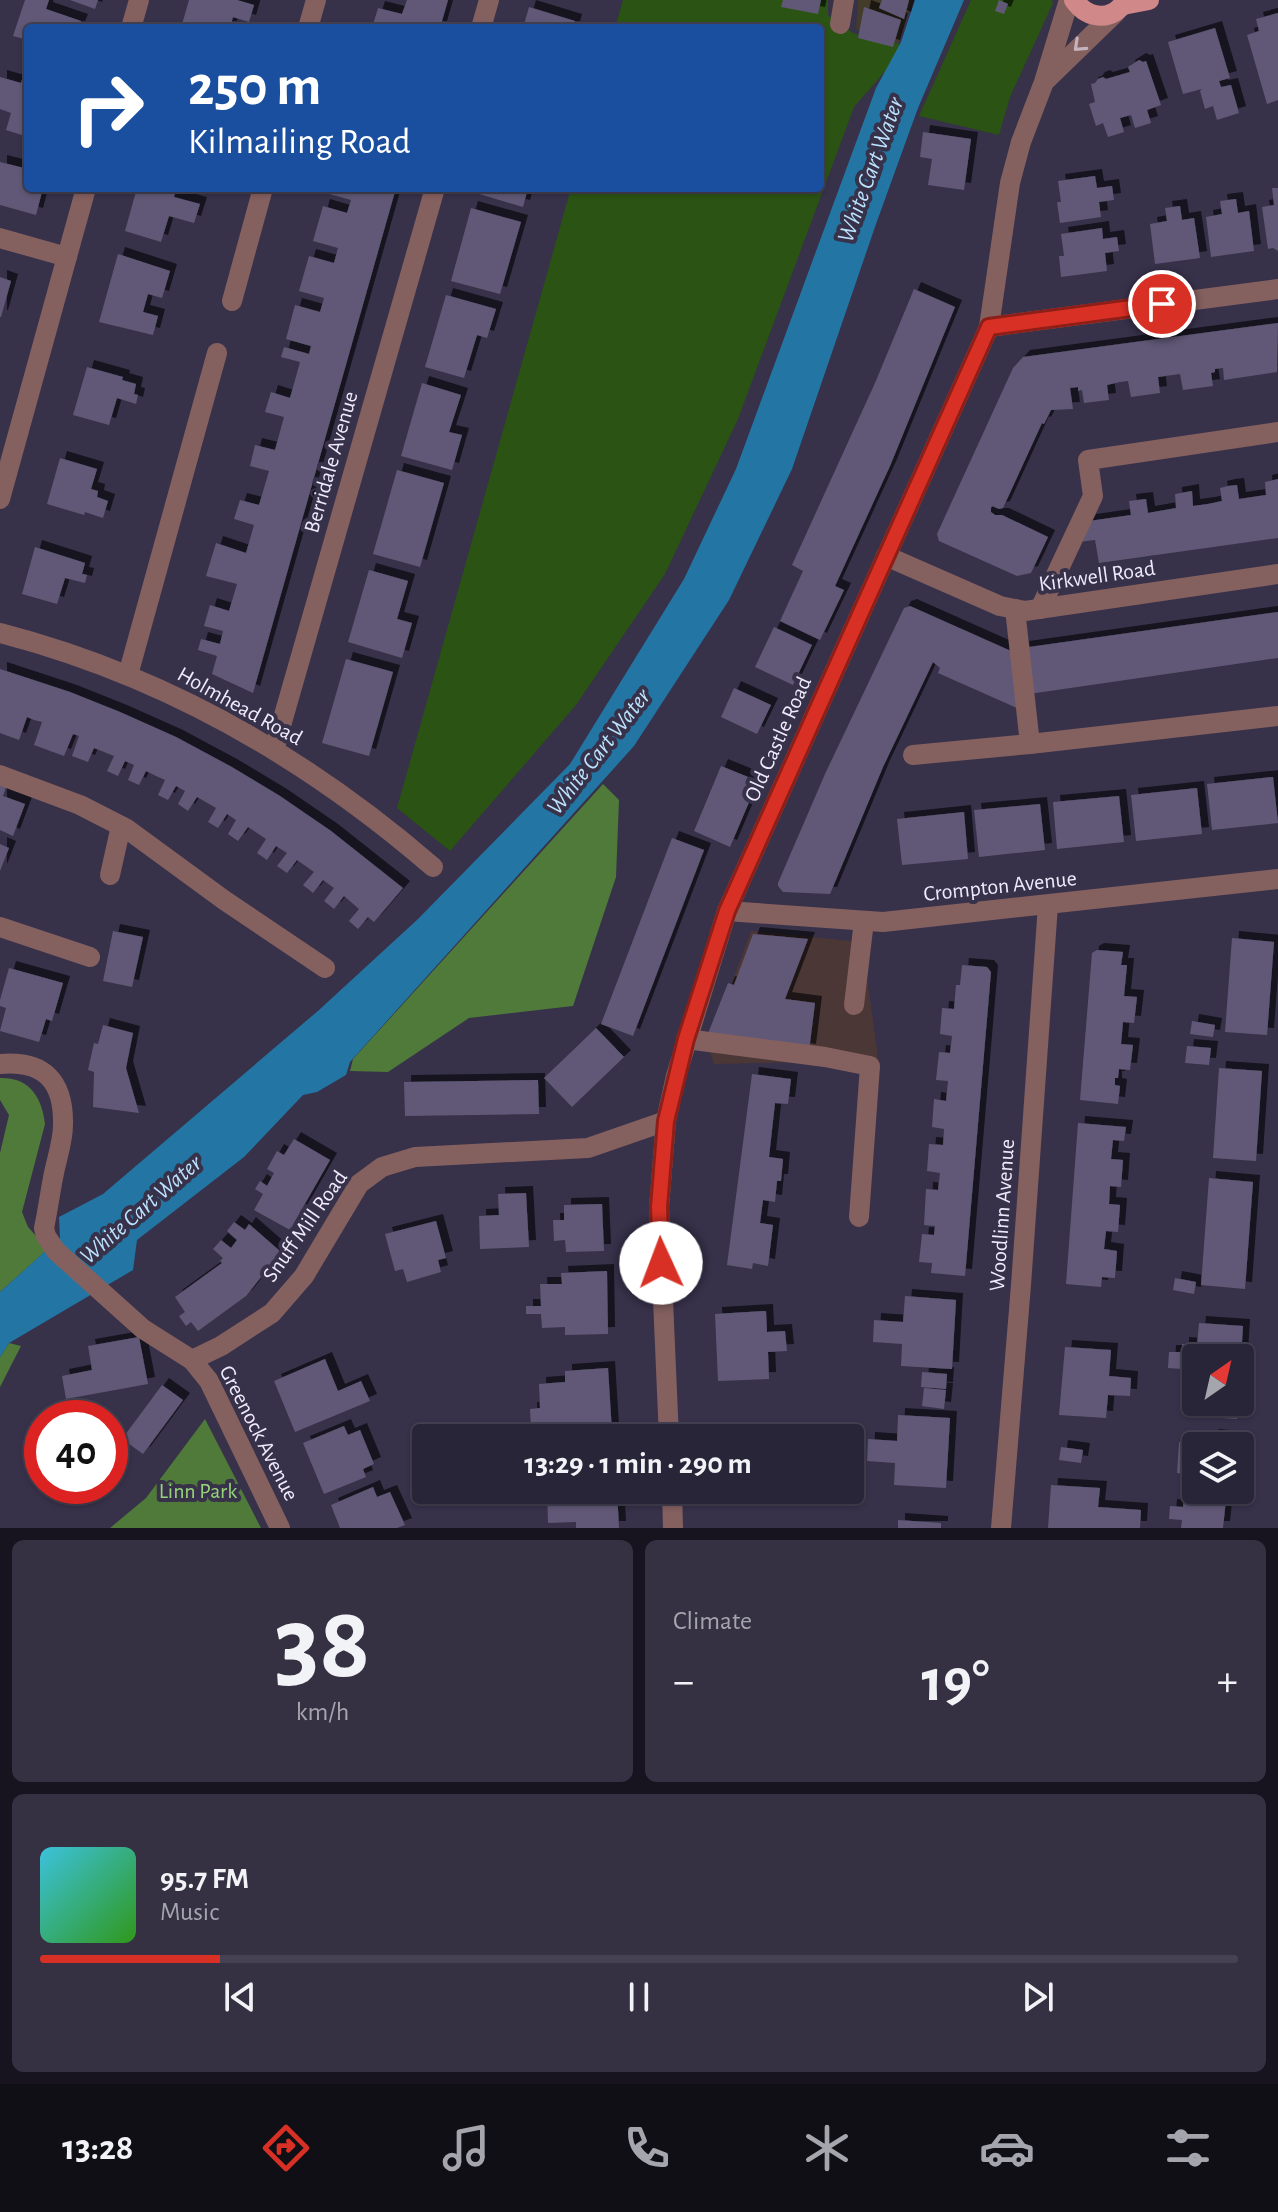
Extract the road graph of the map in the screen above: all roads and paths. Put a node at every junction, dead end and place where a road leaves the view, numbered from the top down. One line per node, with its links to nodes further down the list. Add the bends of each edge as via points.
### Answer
1 (139, 0): 8 (street)
2 (316, 0): 9 (street)
3 (489, 0): 10 (street)
4 (844, 0): 11 (street)
5 (1071, 0): 7 (main road, Old Castle Road, via 1088,14 1107,16); 12 (street, Old Castle Road)
6 (1149, 0): 7 (main road)
7 (1122, 6): 12 (street, Old Castle Road, one-way to 12)
8 (132, 24)
9 (309, 24)
10 (482, 24)
11 (840, 24)
12 (1044, 82): 20 (street, Old Castle Road, via 1010,183)
13 (85, 192): 17 (street)
14 (262, 192): 19 (street)
15 (434, 192): 33 (street, Berridale Avenue)
16 (0, 238): 17 (street)
17 (67, 257): 23 (street)
18 (1278, 289): 20 (street)
19 (232, 301)
20 (989, 327): 25 (street, Old Castle Road)
21 (217, 353): 30 (street)
22 (1278, 432): 28 (street, via 1088,460 1093,496)
23 (7, 446): 24 (street)
24 (0, 499)
25 (886, 556): 27 (street, Kirkwell Road); 41 (street, Old Castle Road)
26 (1278, 574): 28 (street, Kirkwell Road)
27 (1015, 609): 28 (street, Kirkwell Road); 32 (street)
28 (1040, 609)
29 (0, 633): 30 (street, Holmhead Road)
30 (128, 675): 33 (street, Holmhead Road)
31 (1278, 716): 32 (street)
32 (1030, 744): 34 (street)
33 (274, 750): 37 (street, Holmhead Road, via 352,801)
34 (913, 755)
35 (0, 775): 36 (street)
36 (121, 826): 38 (street); 45 (street)
37 (433, 867)
38 (110, 875)
39 (1278, 879): 40 (street, Crompton Avenue)
40 (1048, 905): 42 (street, Crompton Avenue); 56 (street, Woodlinn Avenue)
41 (727, 911): 42 (street, Crompton Avenue); 47 (street, Old Castle Road)
42 (864, 921): 46 (street)
43 (0, 927): 44 (street)
44 (90, 957)
45 (325, 968)
46 (854, 1005)
47 (686, 1039): 49 (street, Old Castle Road); 50 (street, via 870,1066)
48 (0, 1064): 51 (street, via 35,1066 51,1077 61,1097 63,1126 46,1236 143,1329)
49 (666, 1121): 51 (street, Snuff Mill Road, via 588,1148 415,1157 382,1167 359,1184 304,1276 272,1313); 52 (street, Old Castle Road, via 659,1207)
50 (859, 1217)
51 (192, 1360): 54 (street, Greenock Avenue, via 209,1381)
52 (668, 1424)
53 (672, 1504): 55 (street)
54 (280, 1528)
55 (673, 1528)
56 (1001, 1528)

